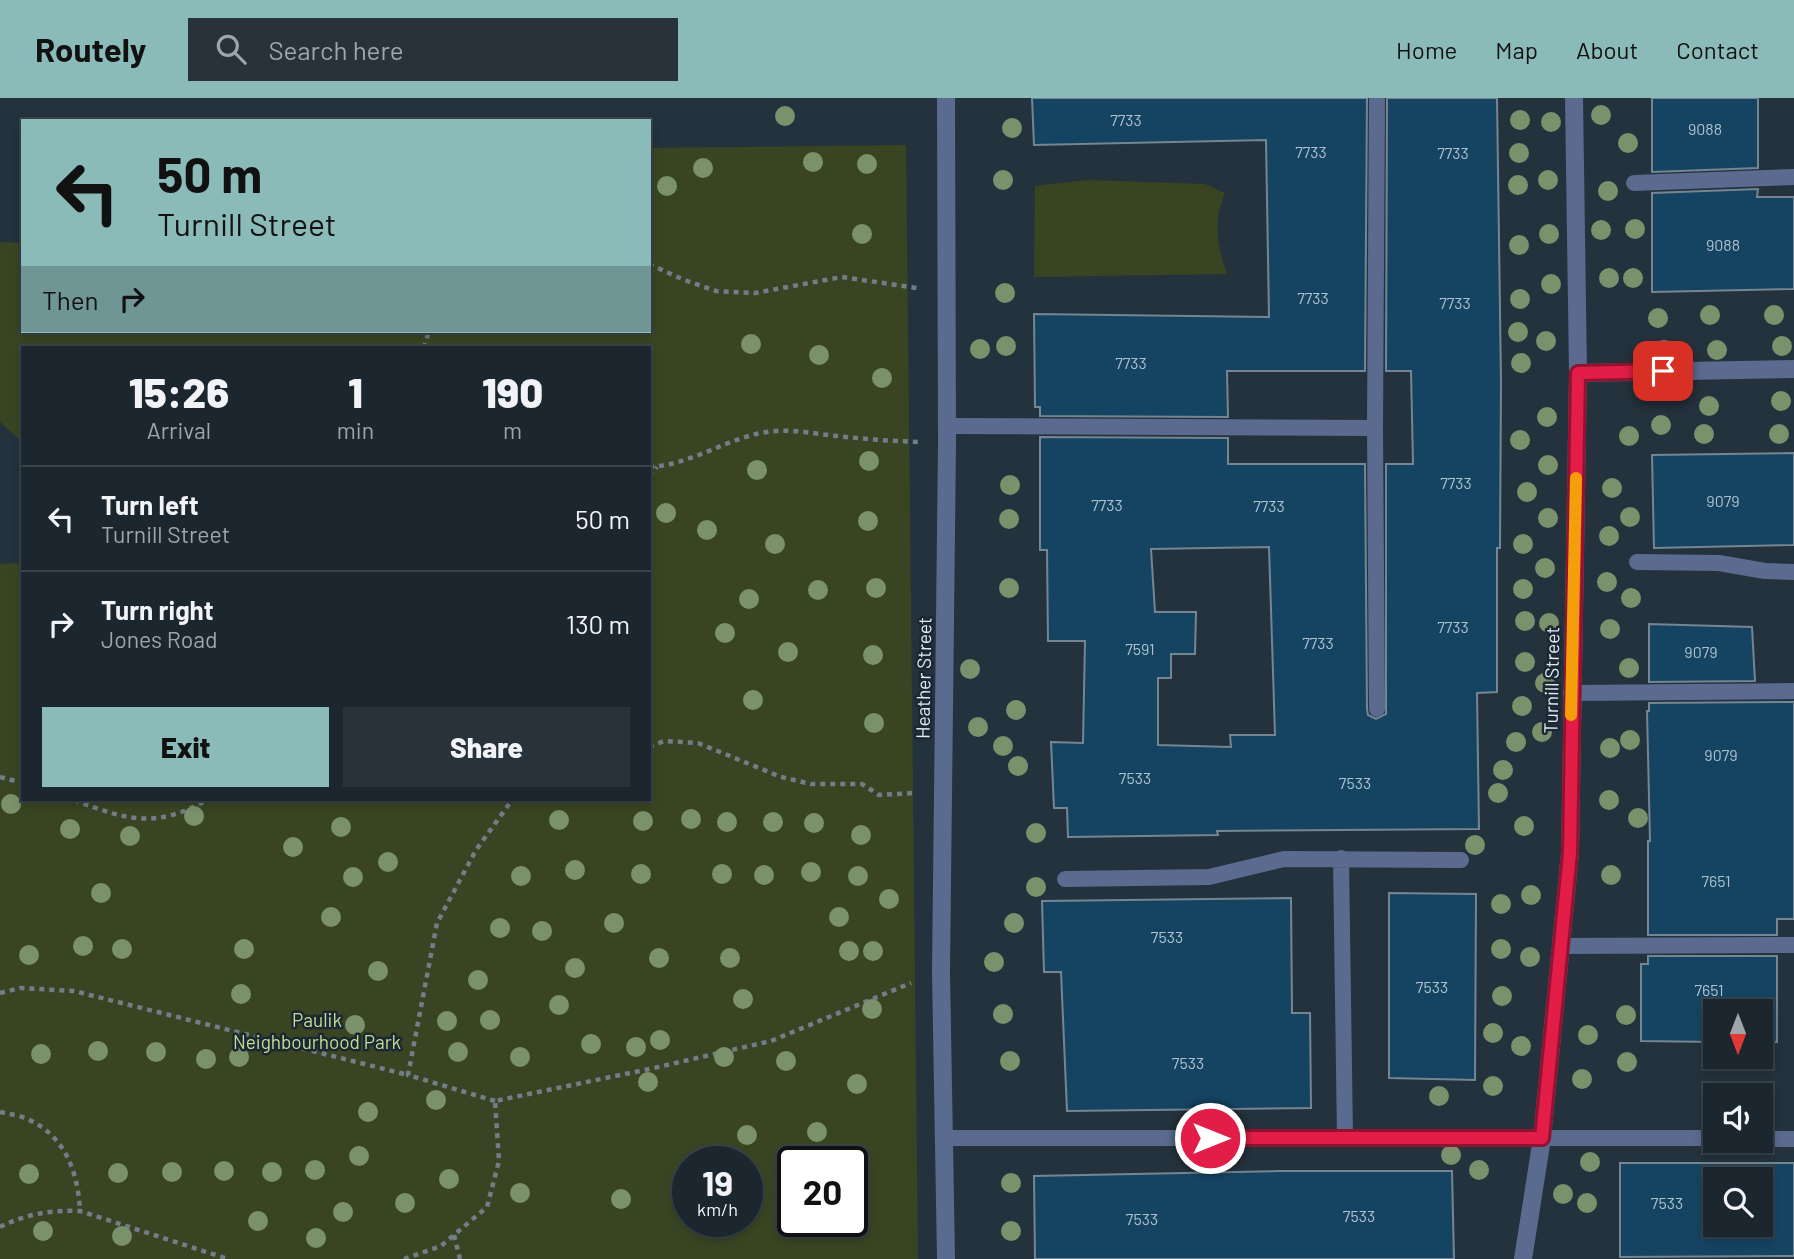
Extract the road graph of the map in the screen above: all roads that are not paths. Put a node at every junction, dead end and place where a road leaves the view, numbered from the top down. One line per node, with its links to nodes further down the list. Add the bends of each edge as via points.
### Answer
1 (946, 98): 9 (street, Heather Street)
2 (1377, 98): 8 (lane)
3 (1574, 98): 7 (street, Turnill Street)
4 (1794, 177): 5 (lane)
5 (1634, 183)
6 (1794, 369): 7 (street)
7 (1578, 373): 13 (street, Turnill Street)
8 (1375, 428): 9 (lane); 14 (lane)
9 (947, 435): 20 (street, Heather Street, via 941,971)
10 (1637, 562): 11 (lane, via 1719,562)
11 (1794, 572)
12 (1794, 691): 13 (lane)
13 (1571, 693): 19 (street, Turnill Street, via 1570,853)
14 (1377, 709)
15 (1341, 858): 16 (lane); 17 (lane, via 1284,859 1209,877); 21 (lane)
16 (1461, 860)
17 (1065, 878)
18 (1794, 945): 19 (lane)
19 (1563, 946): 22 (street, Turnill Street)
20 (945, 1138): 21 (lane); 26 (street, Heather Street)
21 (1345, 1138): 22 (lane)
22 (1542, 1138): 23 (lane); 27 (street, Turnill Street)
23 (1703, 1138)
24 (1773, 1139): 25 (lane)
25 (1794, 1139)
26 (946, 1259)
27 (1523, 1259)

